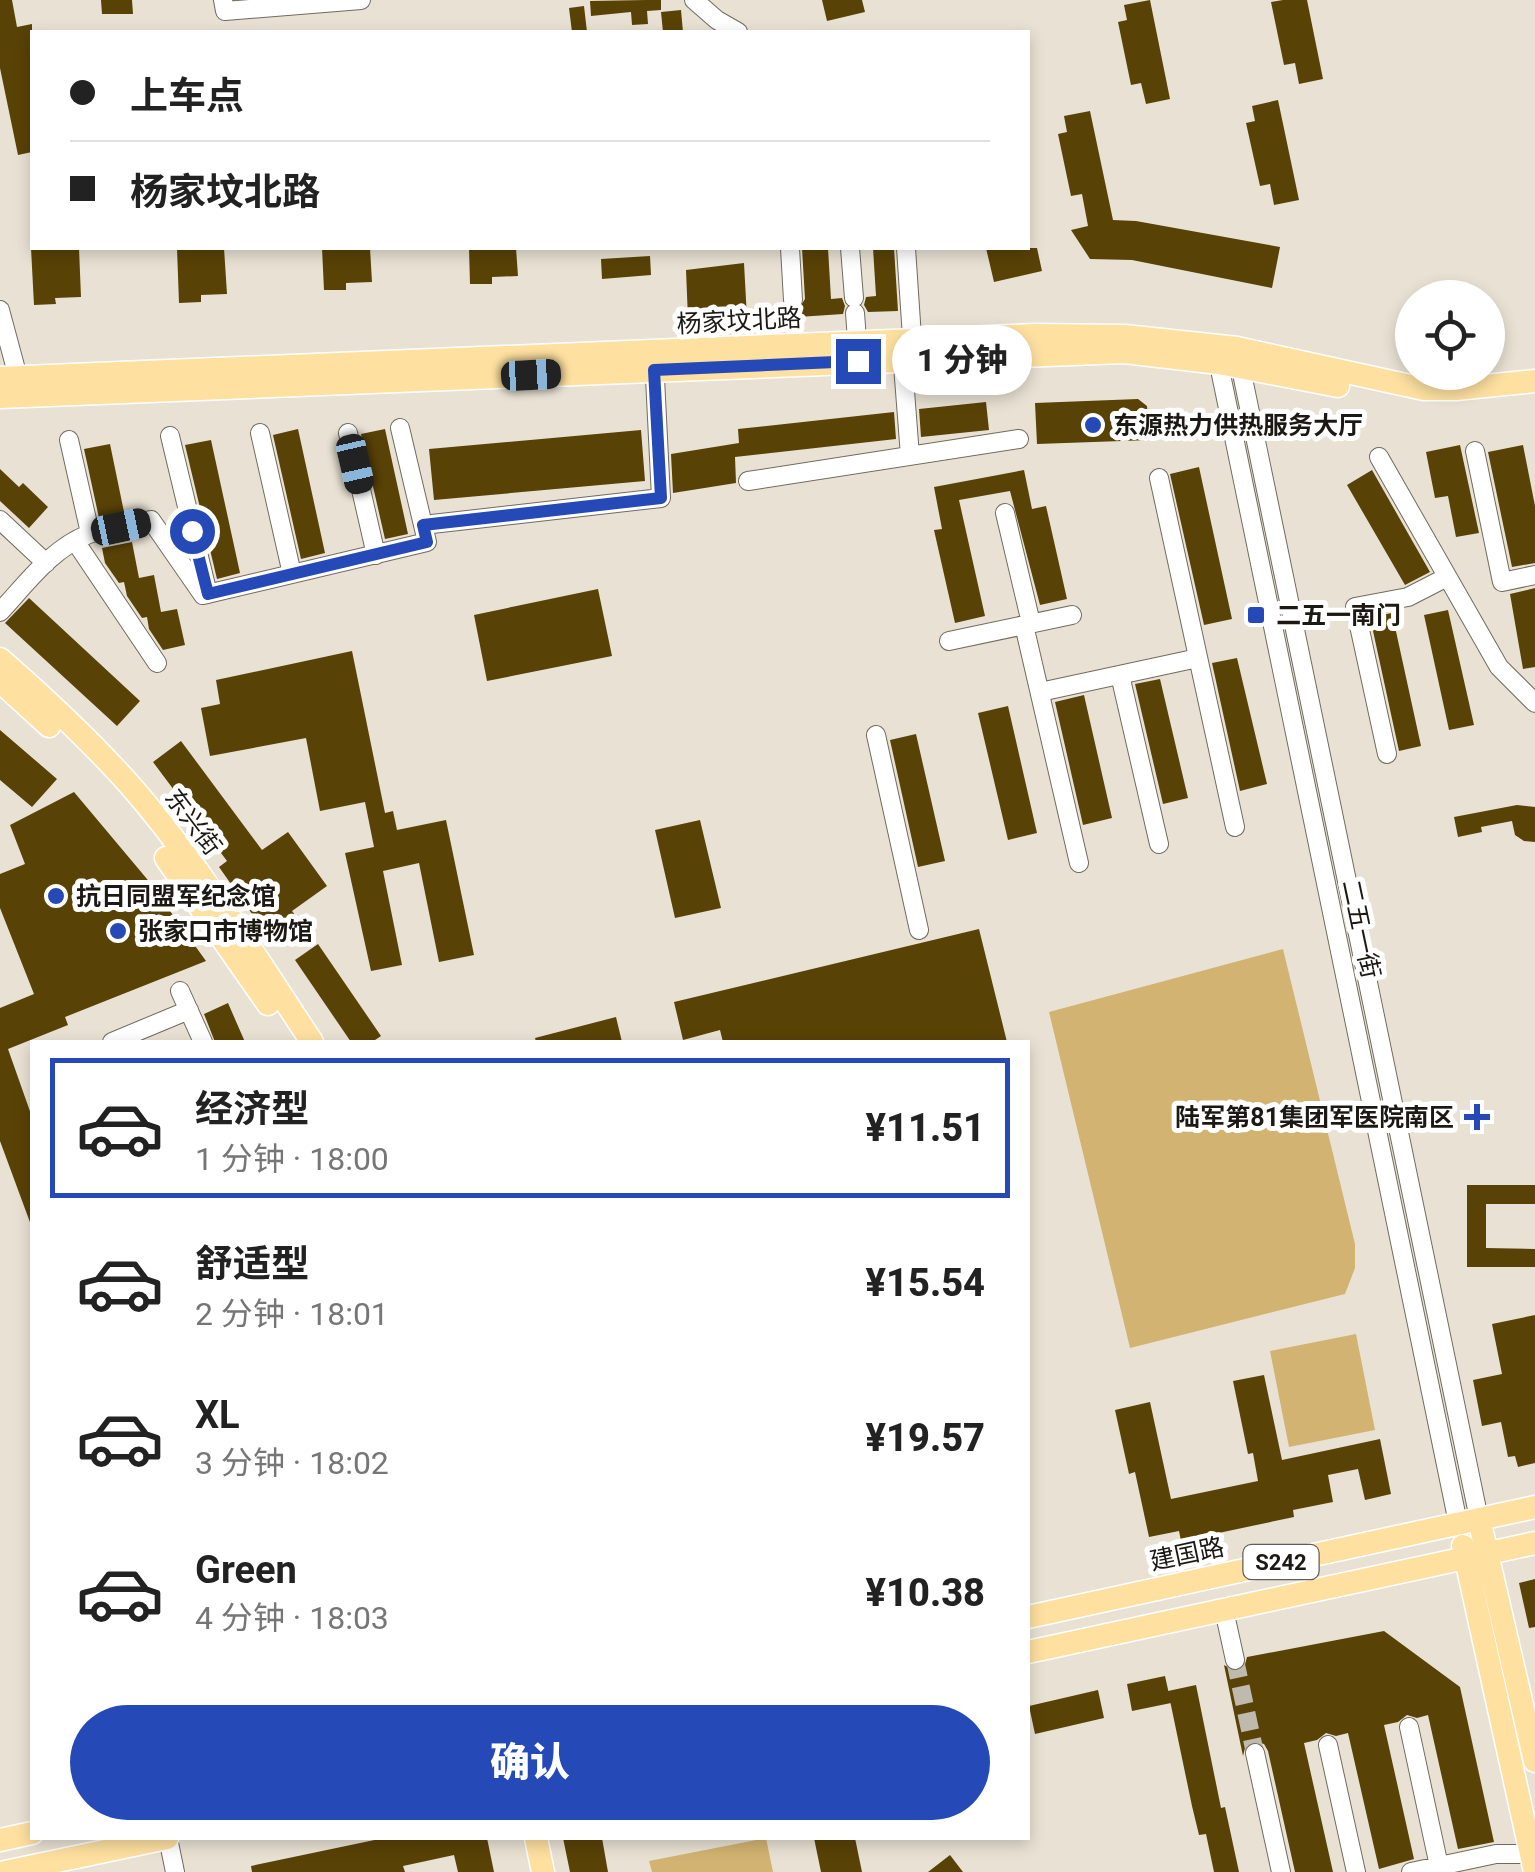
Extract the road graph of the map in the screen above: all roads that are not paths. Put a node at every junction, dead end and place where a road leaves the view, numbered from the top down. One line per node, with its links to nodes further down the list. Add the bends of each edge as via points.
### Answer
1 (222, 0): 2 (street, via 225,11)
2 (361, 0)
3 (694, 0): 4 (street)
4 (734, 30)
5 (790, 250): 8 (street)
6 (850, 250): 11 (street)
7 (906, 250): 10 (street)
8 (793, 300)
9 (0, 310): 14 (street)
10 (908, 350): 11 (main road, 杨家坟北路); 12 (main road, 杨家坟北路); 25 (street)
11 (858, 352): 13 (main road, 杨家坟北路)
12 (1228, 356): 15 (main road, 杨家坟北路, via 1424,389); 16 (main road, 杨家坟北路, via 1423,403); 52 (street, 二五一街); 53 (street, 二五一街)
13 (654, 361): 14 (main road, 杨家坟北路); 17 (main road, 杨家坟北路); 31 (street, via 661,498)
14 (9, 378)
15 (1535, 381)
16 (1535, 396)
17 (0, 397)
18 (400, 428): 31 (street)
19 (260, 433): 35 (street)
20 (348, 434): 33 (street)
21 (170, 436): 38 (street)
22 (1020, 439): 25 (street)
23 (70, 440): 32 (street)
24 (1475, 451): 36 (street, via 1502,582)
25 (910, 456): 28 (street)
26 (1378, 457): 37 (street)
27 (1160, 478): 43 (street)
28 (748, 481)
29 (1006, 513): 41 (street)
30 (0, 520): 34 (street)
31 (423, 525): 33 (street, via 427,542)
32 (82, 537): 34 (street); 38 (street, via 151,520); 45 (street)
33 (376, 554): 35 (street)
34 (46, 563): 39 (street)
35 (292, 574): 38 (street)
36 (1535, 576)
37 (1447, 577): 49 (street, via 1498,667); 51 (street, via 1408,597 1355,607)
38 (208, 594)
39 (0, 612)
40 (1072, 614): 41 (street)
41 (1028, 624): 42 (street); 48 (street)
42 (949, 641)
43 (1198, 658): 46 (street); 54 (street)
44 (0, 659): 63 (main road, 东兴街, via 146,803)
45 (156, 663)
46 (1120, 675): 48 (street); 55 (street)
47 (0, 681): 62 (main road, 东兴街, via 138,818)
48 (1040, 692): 56 (street)
49 (1535, 704)
50 (876, 734): 57 (street)
51 (1387, 754)
52 (1332, 804): 53 (street); 65 (street, 二五一街)
53 (1311, 809): 65 (street, 二五一街)
54 (1235, 827)
55 (1158, 844)
56 (1080, 863)
57 (920, 930)
58 (180, 992): 59 (street)
59 (189, 1010): 60 (street); 61 (street)
60 (117, 1040)
61 (201, 1040)
62 (293, 1040)
63 (311, 1040)
64 (1535, 1507): 65 (main road, 建国路 / S242)
65 (1469, 1521): 67 (main road); 69 (main road, 建国路 / S242)
66 (1535, 1543): 67 (main road, S242)
67 (1476, 1556): 68 (main road, S242); 72 (main road); 83 (main road)
68 (1224, 1610): 70 (main road, S242); 71 (street)
69 (1030, 1617)
70 (1030, 1652)
71 (1235, 1660)
72 (1528, 1702): 76 (main road)
73 (1408, 1727): 84 (street)
74 (1328, 1745): 90 (street)
75 (1255, 1753): 89 (street)
76 (1535, 1760)
77 (30, 1833): 78 (main road)
78 (0, 1840)
79 (158, 1840): 85 (main road)
80 (168, 1840): 86 (street)
81 (521, 1840): 87 (main road)
82 (536, 1840): 88 (main road)
83 (1534, 1860): 84 (street, via 1496,1854)
84 (1439, 1866): 91 (street)
85 (5, 1872)
86 (175, 1872)
87 (528, 1872)
88 (543, 1872)
89 (1281, 1872)
90 (1356, 1872)
91 (1411, 1872)

